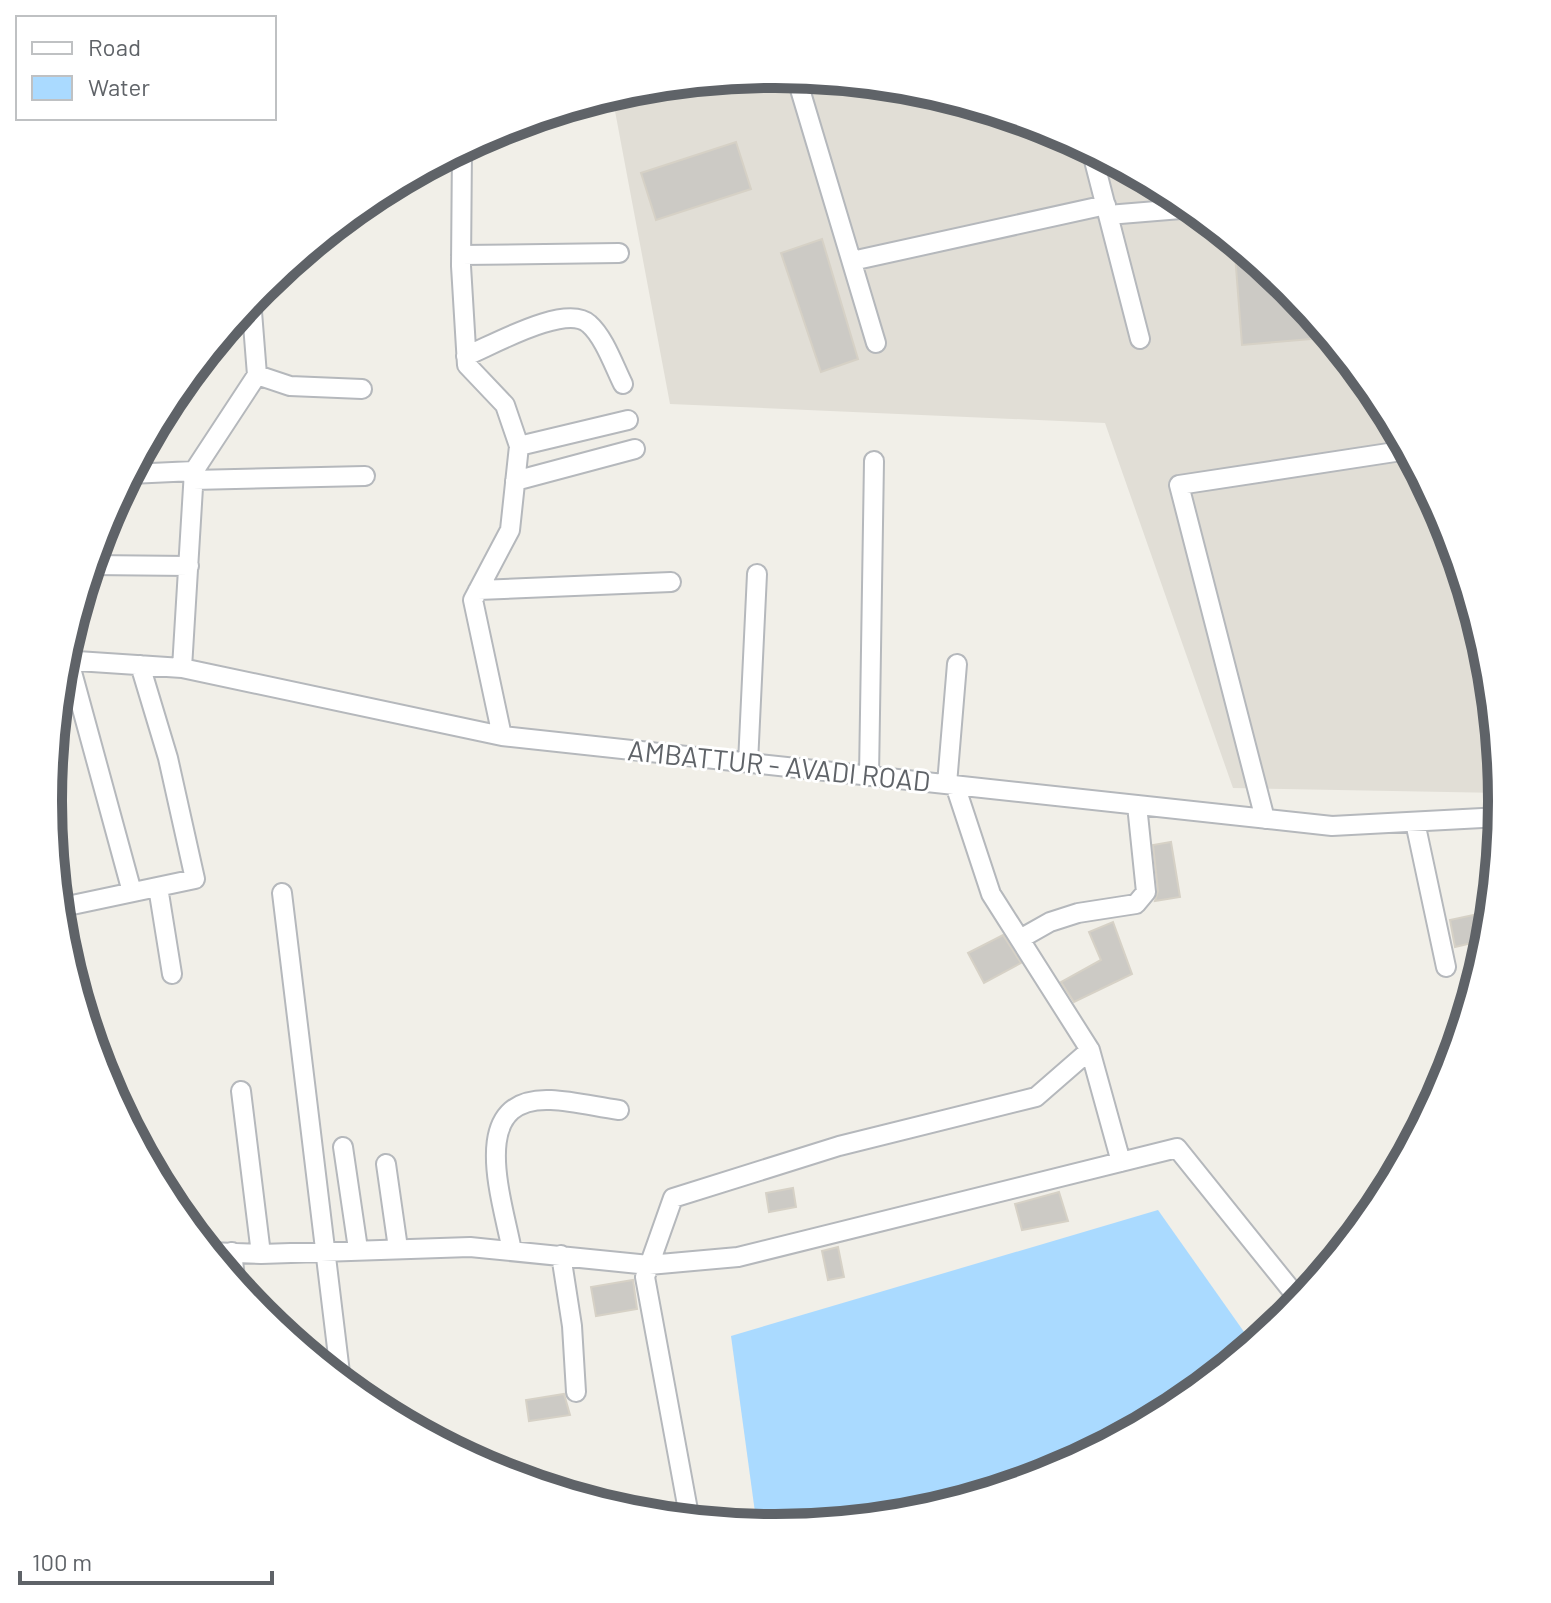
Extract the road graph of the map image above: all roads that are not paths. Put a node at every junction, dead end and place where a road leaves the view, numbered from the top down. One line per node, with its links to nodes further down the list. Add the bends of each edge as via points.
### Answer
1 (800, 89): 8 (street)
2 (462, 161): 7 (street)
3 (1095, 164): 5 (street)
4 (1173, 208): 5 (street)
5 (1107, 210): 8 (street); 10 (street)
6 (619, 253): 7 (street)
7 (461, 255): 12 (street)
8 (852, 261): 11 (street)
9 (252, 317): 13 (street)
10 (1140, 339)
11 (876, 343)
12 (466, 356): 14 (street, via 557,318 579,317 591,325); 17 (street, via 467,365 505,405)
13 (257, 375): 15 (street, via 290,386); 22 (street)
14 (623, 384)
15 (362, 389)
16 (628, 420): 17 (street)
17 (519, 446): 24 (street)
18 (635, 449): 24 (street)
19 (1397, 452): 41 (street, via 1179,485)
20 (874, 461): 37 (street)
21 (142, 474): 22 (street)
22 (193, 476): 23 (street); 26 (street)
23 (365, 476)
24 (515, 481): 29 (street, via 510,530)
25 (103, 565): 26 (street)
26 (189, 566): 33 (street)
27 (757, 574): 36 (street)
28 (671, 582): 29 (street)
29 (478, 590): 35 (street, via 473,600)
30 (76, 661): 32 (street, AMBATTUR - AVADI ROAD)
31 (957, 664): 38 (street)
32 (140, 665): 33 (street, AMBATTUR - AVADI ROAD); 43 (street, via 195,879)
33 (182, 668): 35 (street, AMBATTUR - AVADI ROAD)
34 (72, 685): 44 (street)
35 (502, 736): 36 (street, AMBATTUR - AVADI ROAD)
36 (748, 763): 37 (street, AMBATTUR - AVADI ROAD)
37 (869, 776): 38 (street, AMBATTUR - AVADI ROAD)
38 (951, 785): 39 (street, AMBATTUR - AVADI ROAD); 47 (street, via 991,894)
39 (1137, 805): 41 (street, AMBATTUR - AVADI ROAD); 47 (street, via 1144,899 1050,922)
40 (1488, 818): 42 (street, AMBATTUR - AVADI ROAD)
41 (1265, 819): 42 (street, AMBATTUR - AVADI ROAD, via 1332,826)
42 (1415, 822): 48 (street)
43 (158, 887): 44 (street); 49 (street)
44 (132, 892): 46 (street)
45 (282, 893): 58 (street)
46 (70, 905)
47 (1020, 939): 50 (street)
48 (1446, 967)
49 (172, 974)
50 (1090, 1050): 54 (street); 64 (street, via 1036,1097 839,1146 673,1198)
51 (241, 1091): 62 (street)
52 (619, 1110): 59 (street, via 549,1100 507,1113 497,1132 495,1154)
53 (343, 1147): 57 (street)
54 (1121, 1162): 64 (street, via 738,1257); 66 (street, via 1177,1148)
55 (386, 1164): 56 (street)
56 (398, 1248): 57 (street); 59 (street)
57 (358, 1249): 58 (street)
58 (326, 1250): 62 (street); 67 (street)
59 (512, 1251): 63 (street)
60 (222, 1252): 61 (street)
61 (232, 1252): 62 (street); 65 (street)
62 (261, 1254)
63 (561, 1255): 64 (street); 68 (street)
64 (649, 1265): 69 (street, via 645,1277)
65 (234, 1266)
66 (1293, 1292)
67 (339, 1367)
68 (576, 1392)
69 (688, 1510)

